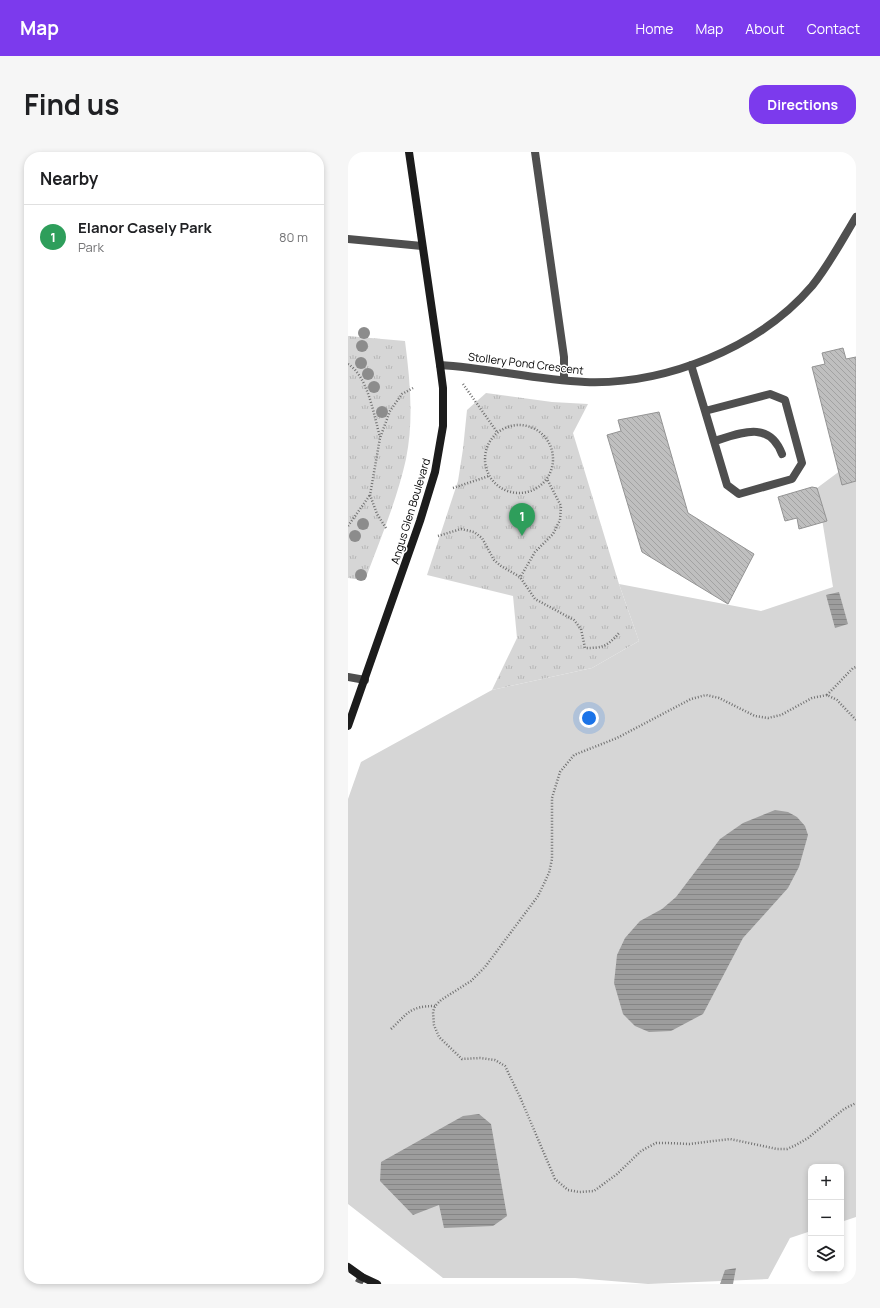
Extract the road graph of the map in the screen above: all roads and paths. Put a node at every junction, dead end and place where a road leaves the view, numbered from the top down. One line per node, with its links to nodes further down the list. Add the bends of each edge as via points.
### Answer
1 (409, 152): 5 (street, Angus Glen Boulevard)
2 (535, 152): 9 (street, via 564,357)
3 (856, 217): 8 (street, Stollery Pond Crescent, via 812,285 789,309 723,352)
4 (348, 239): 5 (street)
5 (422, 246): 7 (street, Angus Glen Boulevard)
6 (348, 364): 14 (path, via 357,371 364,385)
7 (440, 365): 9 (street, Stollery Pond Crescent); 28 (street, Angus Glen Boulevard, via 443,388 442,426 435,472)
8 (691, 365): 9 (street, Stollery Pond Crescent, via 621,381); 12 (street)
9 (564, 380)
10 (463, 384): 13 (path)
11 (413, 388): 14 (path, via 402,394 390,411)
12 (705, 411): 15 (street); 15 (street, via 770,394 785,400 802,463 792,479 739,494 727,484)
13 (497, 432): 17 (path, via 485,453 485,465); 18 (path, via 516,424 537,429 546,437 553,458 552,469)
14 (380, 438): 20 (path)
15 (715, 441): 16 (street, via 758,431 774,440)
16 (782, 454)
17 (489, 476): 18 (path, via 496,484 517,493 528,492); 19 (path)
18 (546, 479): 24 (path, via 560,506 560,520 553,534 535,552)
19 (453, 488)
20 (370, 495): 21 (path); 22 (path)
21 (348, 526)
22 (386, 528)
23 (438, 536): 24 (path, via 461,529 474,532 482,538 500,566)
24 (520, 576): 25 (path, via 535,599 574,620 581,629 585,648 600,648 611,642)
25 (618, 633)
26 (856, 667): 29 (path)
27 (348, 677): 28 (street)
28 (365, 680): 31 (street, Angus Glen Boulevard)
29 (827, 695): 30 (path, via 837,700); 32 (path, via 812,698 781,715 768,718 755,716 719,698 706,695 574,756 560,772 552,798 552,859 549,873 538,896 485,967 471,981)
30 (856, 720)
31 (348, 726)
32 (435, 1006): 33 (path, via 413,1008); 34 (path, via 434,1025 439,1037 462,1059 495,1060 505,1066 555,1179 568,1190 594,1191 641,1151 656,1144 689,1144 730,1139 787,1149 808,1138 844,1109)
33 (391, 1029)
34 (856, 1103)
35 (348, 1267): 36 (street)
36 (360, 1281): 37 (street)
37 (376, 1284)

